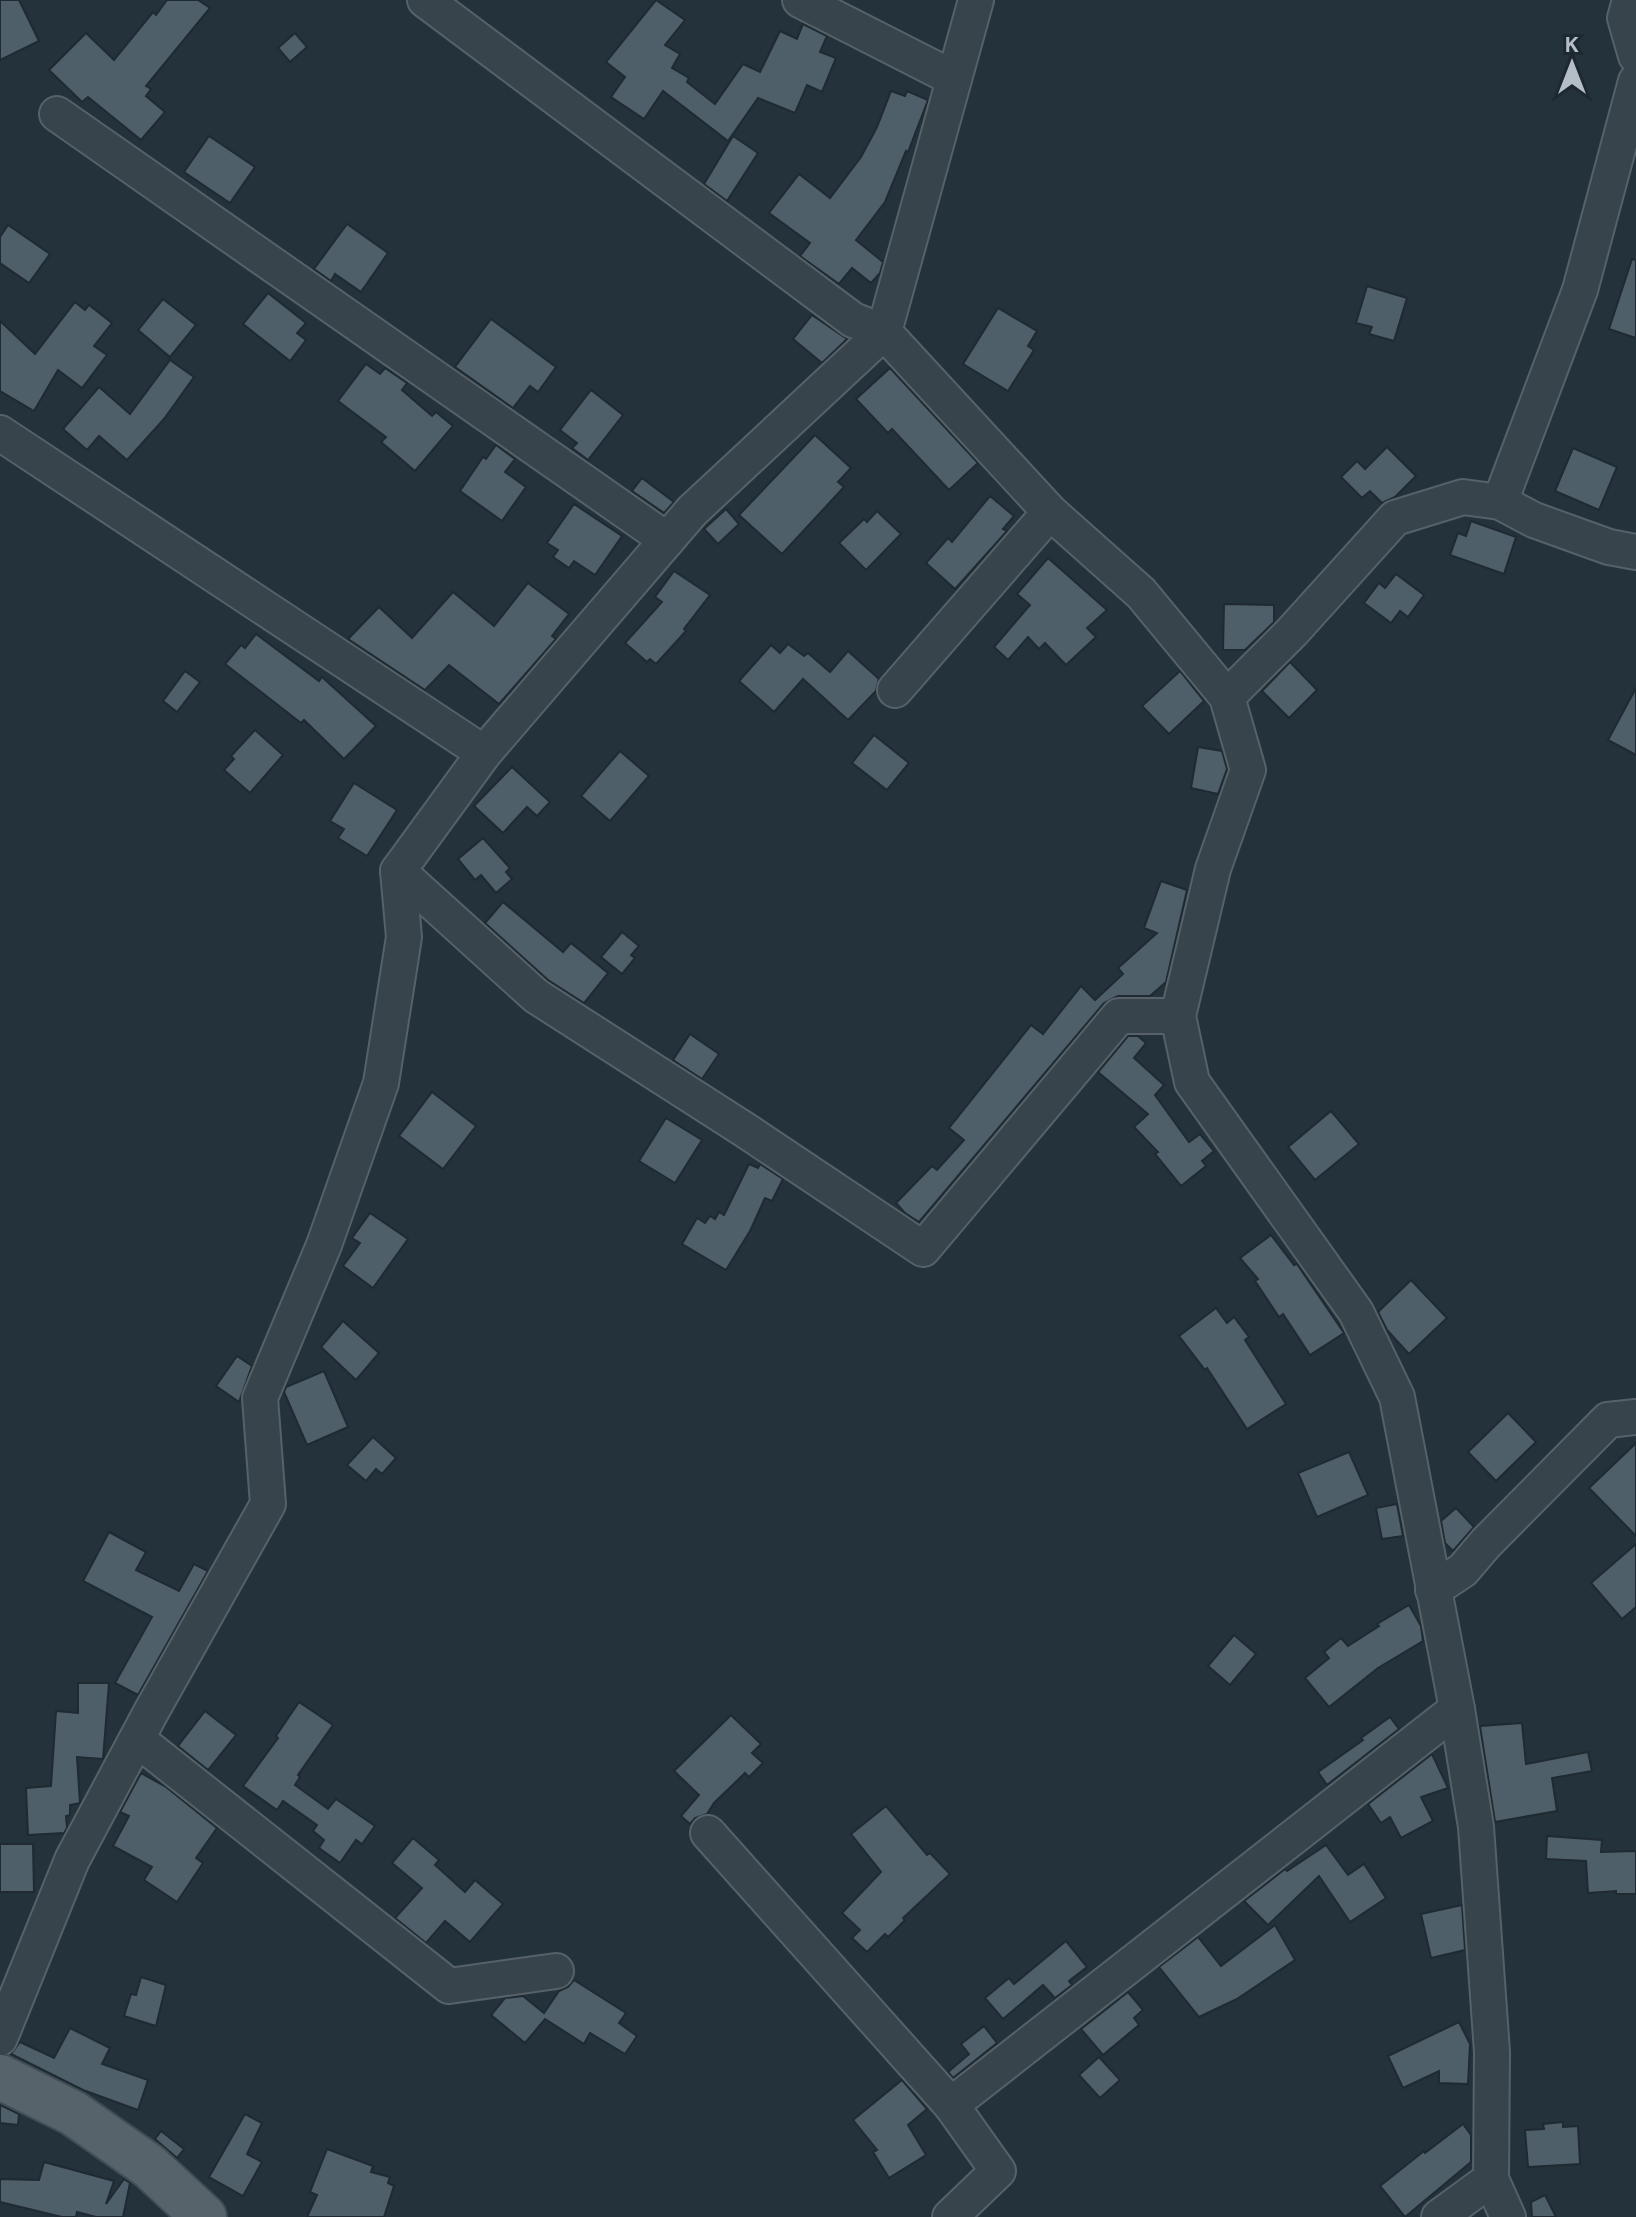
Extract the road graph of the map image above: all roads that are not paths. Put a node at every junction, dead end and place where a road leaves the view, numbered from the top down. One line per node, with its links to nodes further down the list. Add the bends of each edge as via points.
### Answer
1 (425, 0): 9 (street, via 853,320)
2 (800, 0): 6 (street)
3 (976, 0): 6 (street)
4 (1630, 0): 5 (street, via 1625,18)
5 (1636, 56)
6 (953, 78): 9 (street)
7 (1636, 81): 11 (street, via 1580,290)
8 (57, 114): 13 (street)
9 (884, 332): 12 (street); 13 (street)
10 (0, 433): 17 (street)
11 (1500, 502): 14 (street, via 1534,520); 16 (street, via 1463,497 1395,518)
12 (1050, 512): 15 (street); 16 (street, via 1141,593)
13 (667, 540): 17 (street)
14 (1636, 552)
15 (895, 690)
16 (1227, 697): 19 (street, via 1248,770 1213,869)
17 (484, 753): 18 (street)
18 (398, 871): 19 (street, via 536,996 923,1249 1119,1016); 23 (street, via 404,937 381,1083 324,1245 260,1398 268,1504)
19 (1178, 1016): 21 (street, via 1192,1082 1356,1312 1397,1397)
20 (1636, 1417): 21 (street, via 1608,1420 1463,1570)
21 (1433, 1590): 22 (street)
22 (1457, 1709): 28 (street); 29 (street, via 1476,1827 1492,2052)
23 (138, 1740): 25 (street, via 449,1986); 26 (street, via 72,1860)
24 (708, 1833): 28 (street)
25 (556, 1971)
26 (0, 2038)
27 (0, 2077): 30 (main road, via 73,2113 149,2166)
28 (951, 2105): 31 (street, via 998,2171)
29 (1491, 2179): 32 (street); 33 (street)
30 (204, 2217)
31 (950, 2217)
32 (1439, 2217)
33 (1508, 2217)

